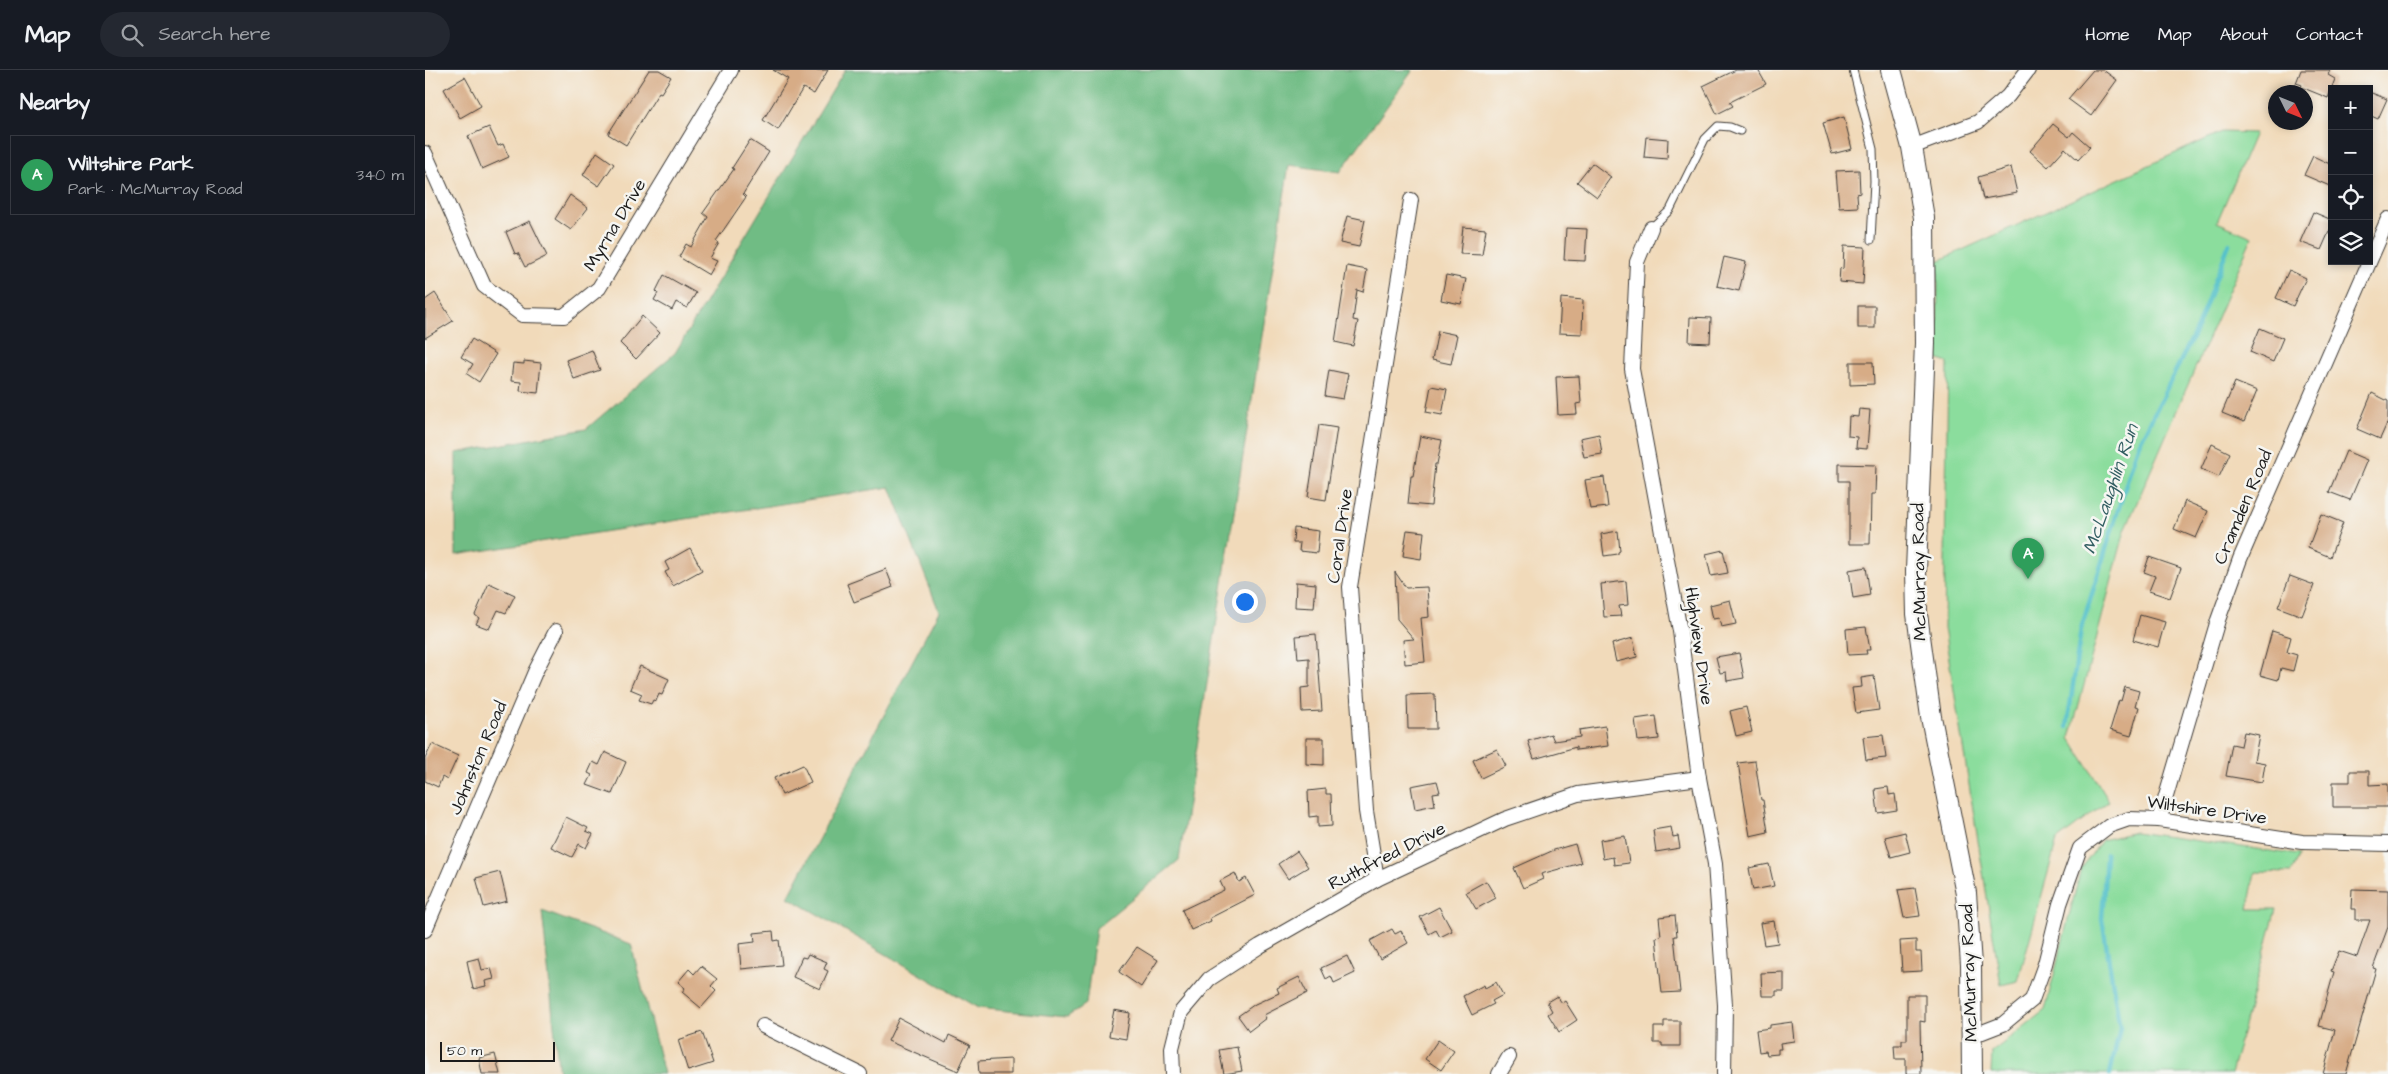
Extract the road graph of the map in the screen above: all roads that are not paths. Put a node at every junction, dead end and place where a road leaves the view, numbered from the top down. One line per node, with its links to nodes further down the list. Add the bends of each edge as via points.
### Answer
1 (731, 70): 7 (street, Myrna Drive, via 599,288 564,316 523,315 483,286)
2 (1853, 70): 11 (lane, via 1873,149)
3 (1891, 70): 6 (main road, McMurray Road)
4 (2027, 70): 6 (street, via 2008,96 1978,122)
5 (1740, 132): 10 (lane, via 1717,126 1705,140 1670,210)
6 (1913, 147): 19 (main road, McMurray Road, via 1924,218 1926,256 1917,614 1931,717 1966,893)
7 (425, 153)
8 (1411, 200): 16 (street, Coral Drive, via 1350,587 1366,810)
9 (2388, 218): 14 (street, Cramden Road, via 2240,559 2218,620)
10 (1651, 228): 13 (street, Highview Drive, via 1637,262 1632,369 1680,631)
11 (1871, 240)
12 (555, 631): 17 (street, Johnston Road)
13 (1699, 778): 16 (street, Ruthfred Drive, via 1578,794 1505,819); 24 (street, Highview Drive, via 1715,864 1725,1005)
14 (2159, 820): 15 (street, Wiltshire Drive, via 2302,842); 19 (street, Wiltshire Drive, via 2129,820 2109,826 2080,848 2031,1000 2003,1024)
15 (2388, 844)
16 (1377, 879): 22 (street, Ruthfred Drive, via 1209,979 1181,1012 1172,1048)
17 (425, 930)
18 (763, 1026): 21 (street)
19 (1972, 1036): 25 (main road, McMurray Road)
20 (1509, 1057): 23 (street)
21 (860, 1074)
22 (1173, 1074)
23 (1499, 1074)
24 (1724, 1074)
25 (1972, 1074)

